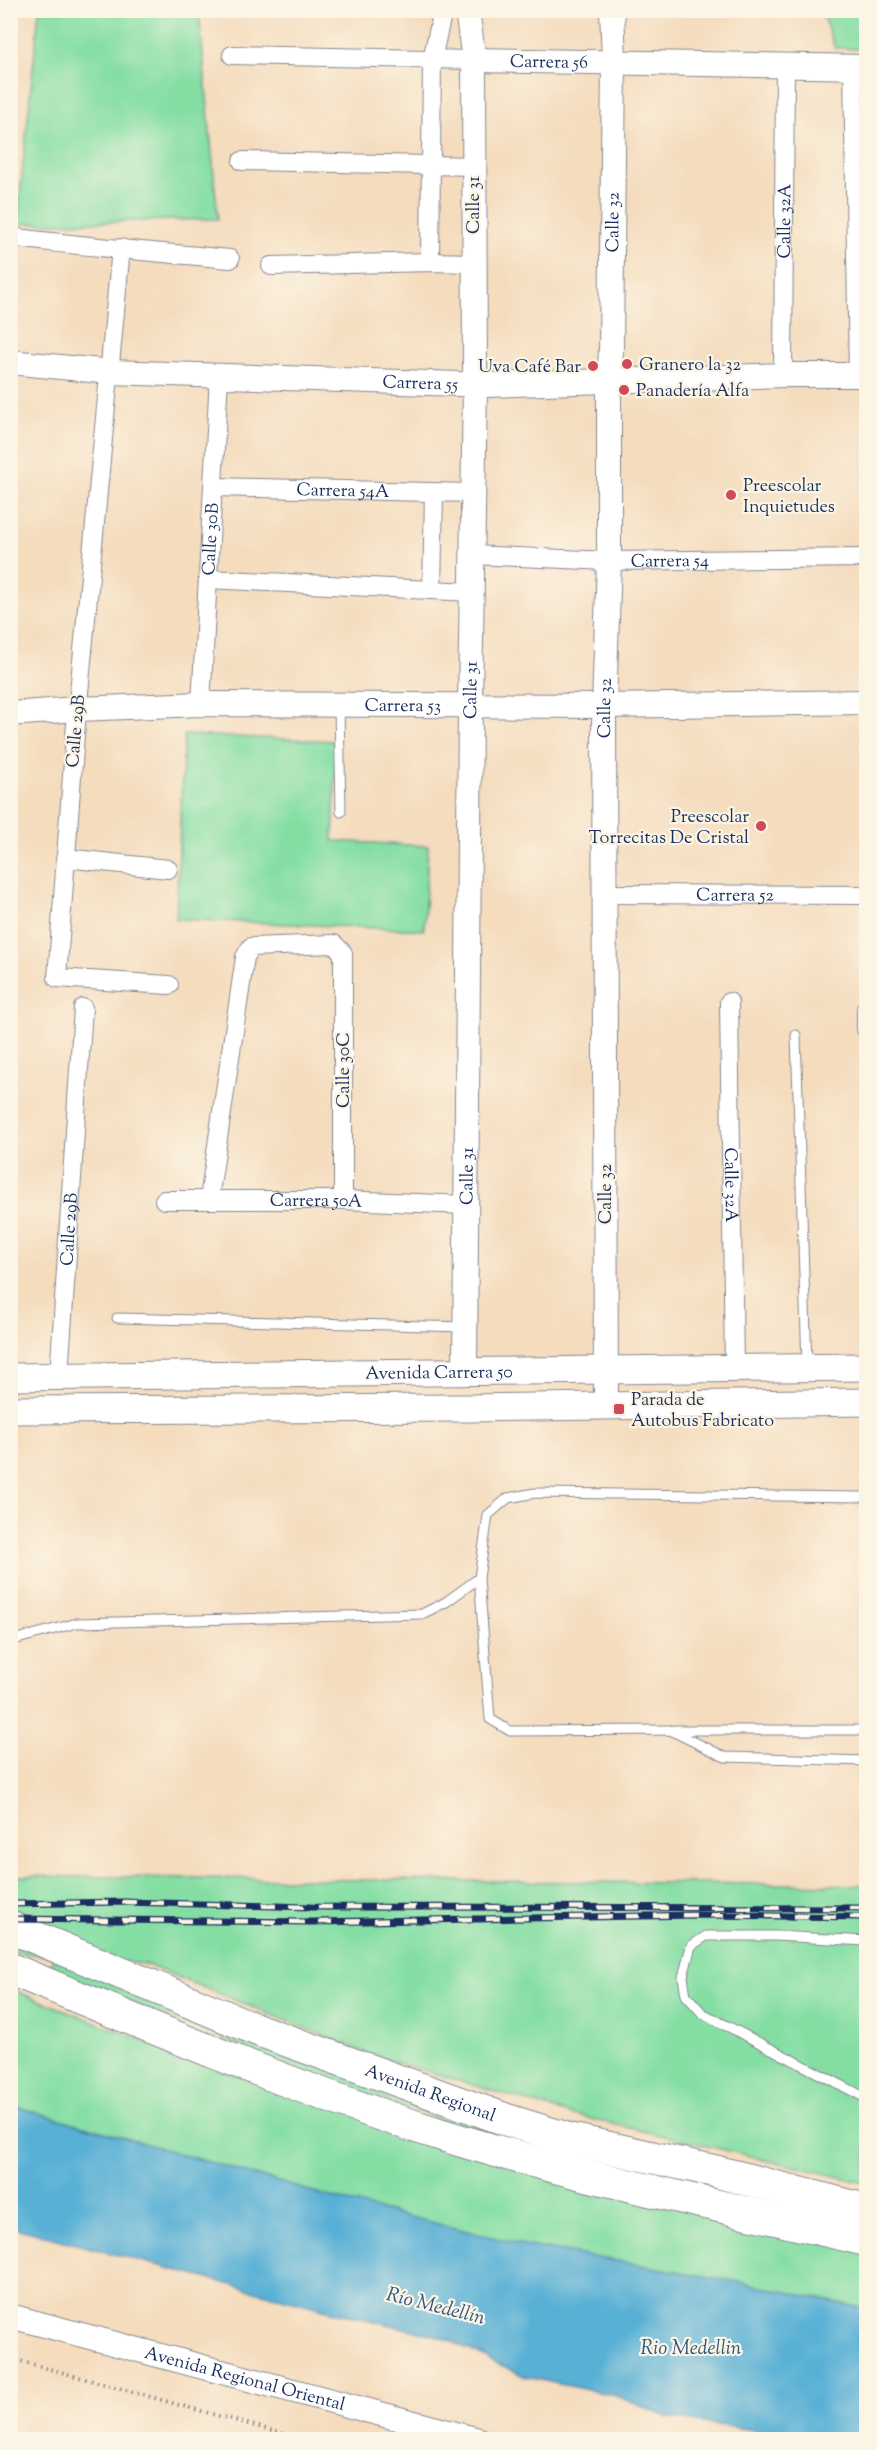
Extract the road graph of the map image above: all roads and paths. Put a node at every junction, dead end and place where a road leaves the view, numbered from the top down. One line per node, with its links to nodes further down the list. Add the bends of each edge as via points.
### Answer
1 (443, 10): 5 (street)
2 (467, 10): 6 (main road, Calle 31)
3 (612, 10): 7 (main road, Calle 32)
4 (231, 55): 5 (street, Carrera 56)
5 (432, 59): 6 (street, Carrera 56); 11 (street)
6 (474, 60): 7 (main road, Carrera 56); 12 (main road, Calle 31)
7 (614, 62): 8 (main road, Carrera 56); 24 (main road, Calle 32)
8 (785, 65): 9 (main road, Carrera 56); 21 (street, Calle 32A)
9 (860, 67): 22 (street)
10 (242, 161): 11 (street)
11 (430, 166): 12 (street); 16 (street)
12 (474, 166): 17 (main road, Calle 31)
13 (10, 237): 14 (street, via 79,247)
14 (121, 248): 15 (street); 20 (street, Calle 29B)
15 (230, 260)
16 (430, 262): 17 (street); 18 (street)
17 (473, 263): 25 (main road, Calle 31)
18 (271, 266)
19 (10, 362): 20 (main road, Carrera 55)
20 (111, 372): 23 (main road, Carrera 55); 40 (street, Calle 29B)
21 (783, 375): 22 (main road, Carrera 55); 24 (main road, Carrera 55)
22 (862, 375)
23 (219, 376): 25 (main road, Carrera 55); 26 (street, Calle 30B)
24 (609, 381): 25 (main road, Carrera 55); 31 (main road, Calle 32)
25 (475, 385): 28 (main road, Calle 31)
26 (214, 487): 27 (street, Carrera 54A); 32 (street, Calle 30B)
27 (434, 492): 28 (street, Carrera 54A); 33 (street)
28 (472, 492): 29 (main road, Calle 31)
29 (472, 555): 31 (street, Carrera 54); 34 (main road, Calle 31)
30 (867, 558): 31 (street, Carrera 54)
31 (609, 561): 39 (main road, Calle 32)
32 (208, 579): 33 (street); 36 (street, Calle 30B)
33 (432, 591): 34 (street)
34 (471, 592): 37 (main road, Calle 31)
35 (867, 702): 39 (main road, Carrera 53)
36 (201, 704): 38 (main road, Carrera 53); 40 (main road, Carrera 53)
37 (470, 704): 38 (main road, Carrera 53); 39 (main road, Carrera 53); 56 (main road, Calle 31)
38 (339, 706): 42 (lane)
39 (604, 706): 45 (main road, Calle 32)
40 (77, 709): 41 (main road, Carrera 53); 43 (street, Calle 29B)
41 (10, 714)
42 (341, 812)
43 (65, 858): 44 (street); 47 (street, Calle 29B, via 57,978)
44 (168, 869)
45 (605, 894): 46 (street, Carrera 52); 62 (main road, Calle 32)
46 (867, 895)
47 (169, 985)
48 (729, 1002): 61 (street, Calle 32A)
49 (82, 1008): 65 (street, Calle 29B)
50 (866, 1009): 51 (street)
51 (867, 1029)
52 (796, 1035): 60 (lane)
53 (209, 1199): 54 (street, Carrera 50A); 55 (street, Carrera 50A); 55 (street, Calle 30C, via 245,957 251,947 334,944 343,953)
54 (165, 1200)
55 (343, 1200): 56 (street, Carrera 50A)
56 (466, 1204): 58 (main road, Calle 31)
57 (117, 1318): 58 (lane)
58 (465, 1327): 63 (main road, Calle 31)
59 (867, 1367): 60 (main road, Avenida Carrera 50)
60 (807, 1368): 61 (main road, Avenida Carrera 50)
61 (734, 1369): 62 (main road, Avenida Carrera 50)
62 (606, 1370): 63 (main road, Avenida Carrera 50); 67 (main road, Calle 32)
63 (465, 1371): 65 (main road, Avenida Carrera 50)
64 (10, 1377): 65 (main road, Avenida Carrera 50)
65 (59, 1377)
66 (867, 1402): 67 (main road, Avenida Carrera 50)
67 (606, 1406): 68 (main road, Avenida Carrera 50)
68 (10, 1410)
69 (867, 1497): 70 (lane, via 536,1493 508,1498 488,1515)
70 (479, 1578): 71 (lane, via 447,1602 422,1614 77,1623); 72 (lane, via 490,1719 510,1731)
71 (10, 1641)
72 (670, 1730): 73 (lane); 74 (lane, via 725,1757)
73 (867, 1730)
74 (867, 1761)
75 (10, 1927): 79 (highway, Avenida Regional, via 351,2065 527,2126)
76 (867, 1941): 78 (lane, via 776,1935 706,1936 691,1946 683,1977 686,1995 702,2013)
77 (10, 1969): 80 (highway, Avenida Regional, via 357,2108 663,2194)
78 (867, 2098)
79 (867, 2210)
80 (867, 2240)
81 (10, 2316): 84 (main road, Avenida Regional Oriental)
82 (10, 2358): 83 (path)
83 (306, 2439)
84 (479, 2439)

